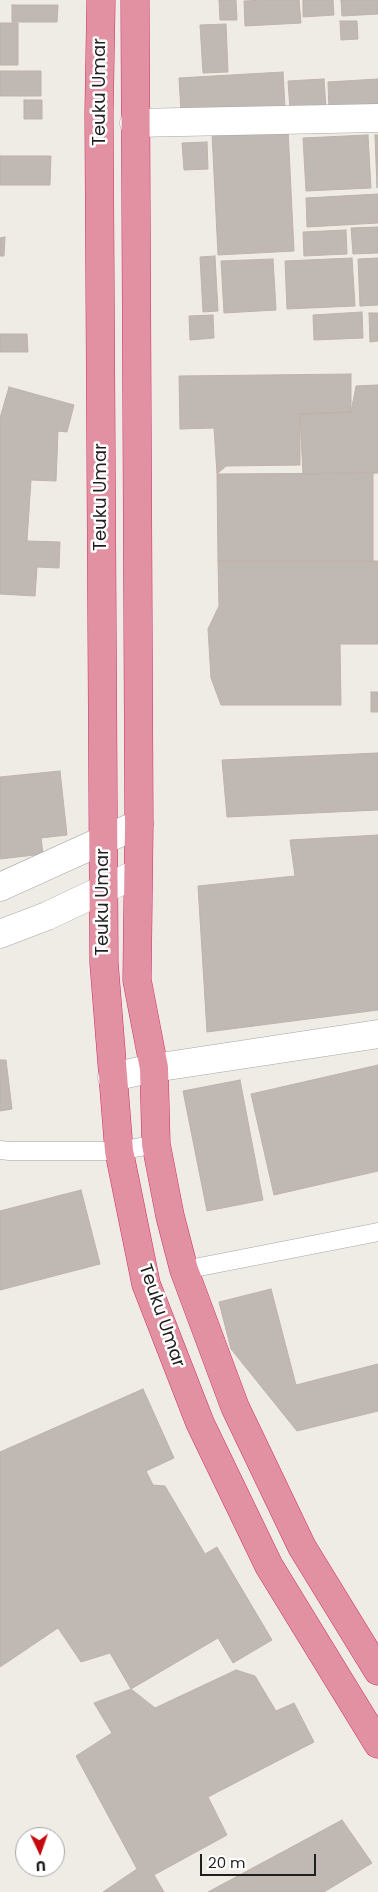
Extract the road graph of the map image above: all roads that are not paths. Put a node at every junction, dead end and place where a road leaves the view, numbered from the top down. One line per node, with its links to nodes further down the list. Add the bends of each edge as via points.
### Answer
1 (101, 0): 6 (highway, Teuku Umar)
2 (134, 0): 4 (highway, Teuku Umar)
3 (378, 118): 4 (street)
4 (134, 123): 5 (highway, Teuku Umar)
5 (139, 824): 6 (street); 7 (highway, Teuku Umar)
6 (103, 841): 8 (street); 9 (highway, Teuku Umar)
7 (138, 873): 9 (street); 12 (highway, Teuku Umar, via 137,980)
8 (0, 887)
9 (104, 890): 10 (street); 13 (highway, Teuku Umar, via 104,963)
10 (0, 934)
11 (378, 1034): 12 (street)
12 (154, 1068): 13 (street); 14 (highway, Teuku Umar)
13 (112, 1077): 16 (highway, Teuku Umar)
14 (156, 1144): 16 (lane); 18 (highway, Teuku Umar)
15 (0, 1150): 16 (lane)
16 (119, 1151): 20 (highway, Teuku Umar, via 146,1284 200,1423 269,1566)
17 (378, 1232): 18 (lane)
18 (184, 1270): 19 (highway, Teuku Umar, via 235,1407 268,1479 302,1547)
19 (378, 1671)
20 (378, 1744)

